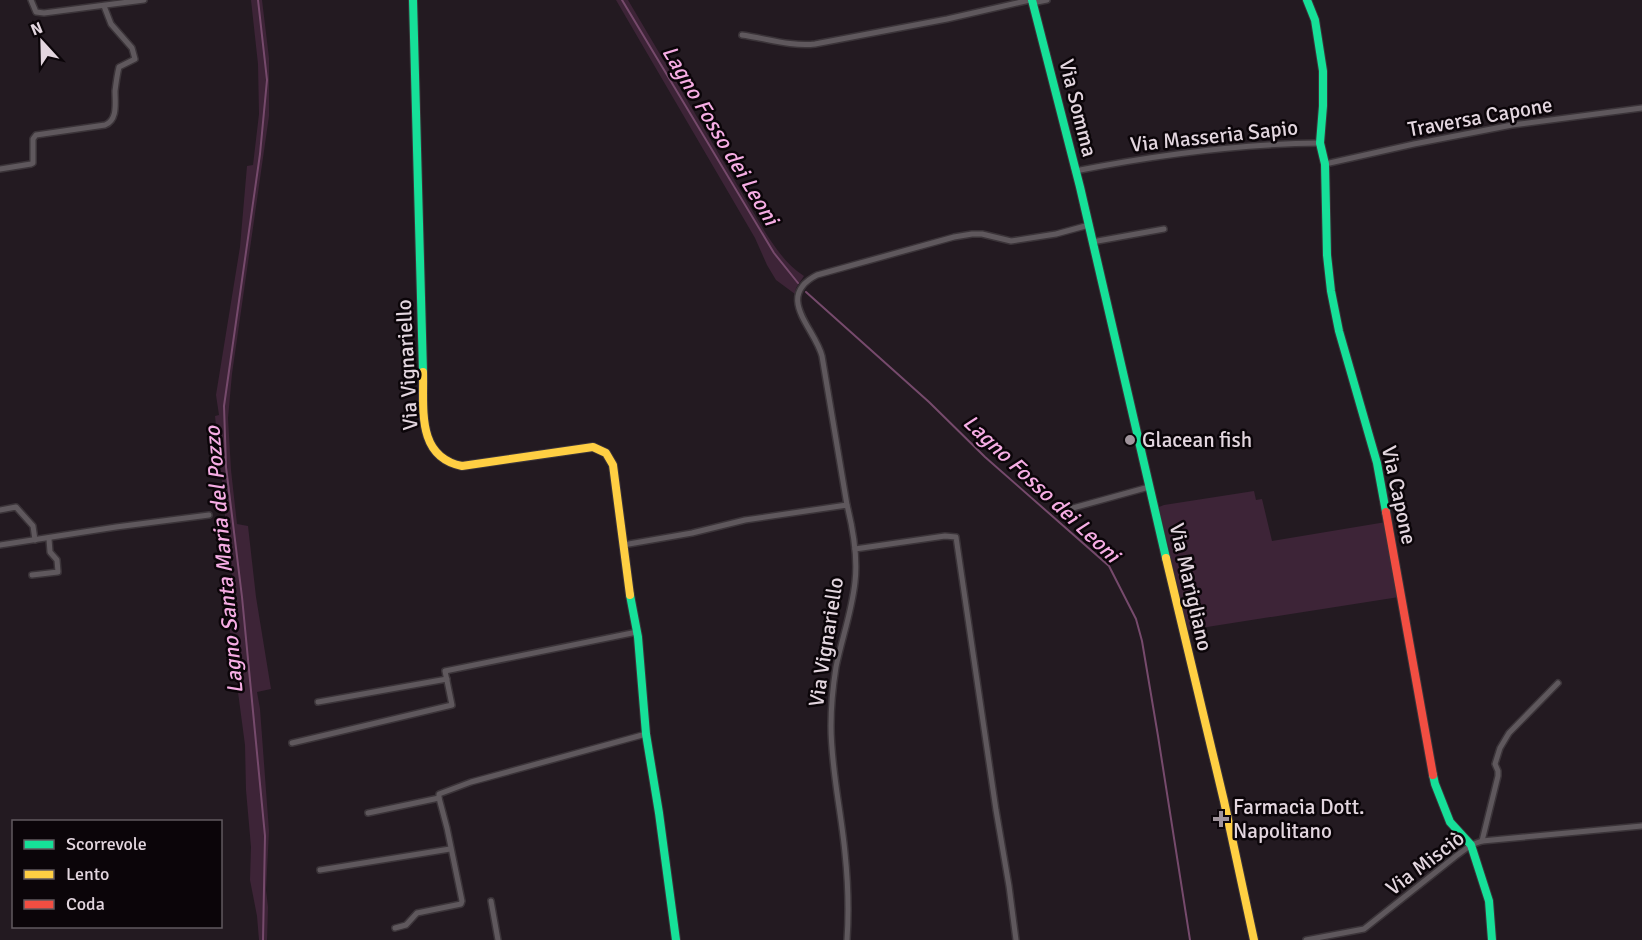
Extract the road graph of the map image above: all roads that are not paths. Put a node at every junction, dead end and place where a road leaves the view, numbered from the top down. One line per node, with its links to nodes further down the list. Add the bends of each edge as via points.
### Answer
1 (31, 0): 9 (street, via 39,13)
2 (81, 0): 9 (street)
3 (144, 0): 8 (street)
4 (413, 0): 27 (street, Via Vignariello, via 425,431 433,451 452,465 593,447 603,450 614,465)
5 (1047, 0): 7 (street)
6 (1307, 0): 12 (street, Via Capone, via 1315,20 1323,71)
7 (1031, 1): 10 (street, via 808,45); 15 (street, Via Somma)
8 (104, 6): 9 (street); 14 (street, via 111,24 132,48 135,59 119,67 112,120 105,125 36,135 33,163)
9 (83, 9)
10 (742, 35)
11 (1642, 108): 13 (street, Traversa Capone, via 1512,125)
12 (1320, 143): 13 (street, Via Capone); 15 (street, Via Masseria Sapio, via 1180,153)
13 (1324, 164): 40 (street, Via Capone, via 1330,291 1377,463 1435,784 1450,822)
14 (0, 169)
15 (1076, 171): 16 (street, Via Somma)
16 (1089, 225): 18 (street, Via Marigliano); 20 (street, Via Vignariello, via 1011,241 982,234 942,240 816,274 803,285 798,306 822,356)
17 (1164, 229): 18 (street)
18 (1092, 242): 19 (street, Via Marigliano)
19 (1149, 487): 22 (street); 49 (street, Via Marigliano)
20 (847, 505): 27 (street, via 754,518); 28 (street, Via Vignariello)
21 (0, 510): 25 (street, via 15,507 33,526)
22 (1062, 511)
23 (208, 515): 24 (street)
24 (49, 538): 25 (street); 29 (street, via 58,572)
25 (35, 540): 26 (street)
26 (0, 545)
27 (623, 545): 30 (street, Via Vignariello)
28 (855, 549): 47 (street, Via Vignariello, via 855,584 831,706 831,744 845,852); 48 (street, via 956,537)
29 (32, 575)
30 (637, 632): 31 (street, via 445,671); 34 (street, Via Vignariello)
31 (447, 679): 33 (street); 35 (street, via 452,705)
32 (1558, 683): 39 (street, via 1509,733 1500,748 1495,764 1498,776)
33 (318, 702)
34 (646, 734): 36 (street, via 471,782 439,794); 46 (street, Via Vignariello)
35 (292, 743)
36 (439, 798): 37 (street); 41 (street)
37 (368, 813)
38 (1642, 826): 39 (street, Via Misciò)
39 (1482, 841): 40 (street, Via Misciò)
40 (1471, 845): 50 (street, Via Misciò, via 1364,929); 51 (street, via 1489,902)
41 (450, 849): 42 (street); 44 (street, via 461,904 417,914 406,925)
42 (320, 870)
43 (491, 901): 45 (street)
44 (395, 928)
45 (498, 940)
46 (676, 940)
47 (847, 940)
48 (1016, 940)
49 (1254, 940)
50 (1306, 940)
51 (1492, 940)

